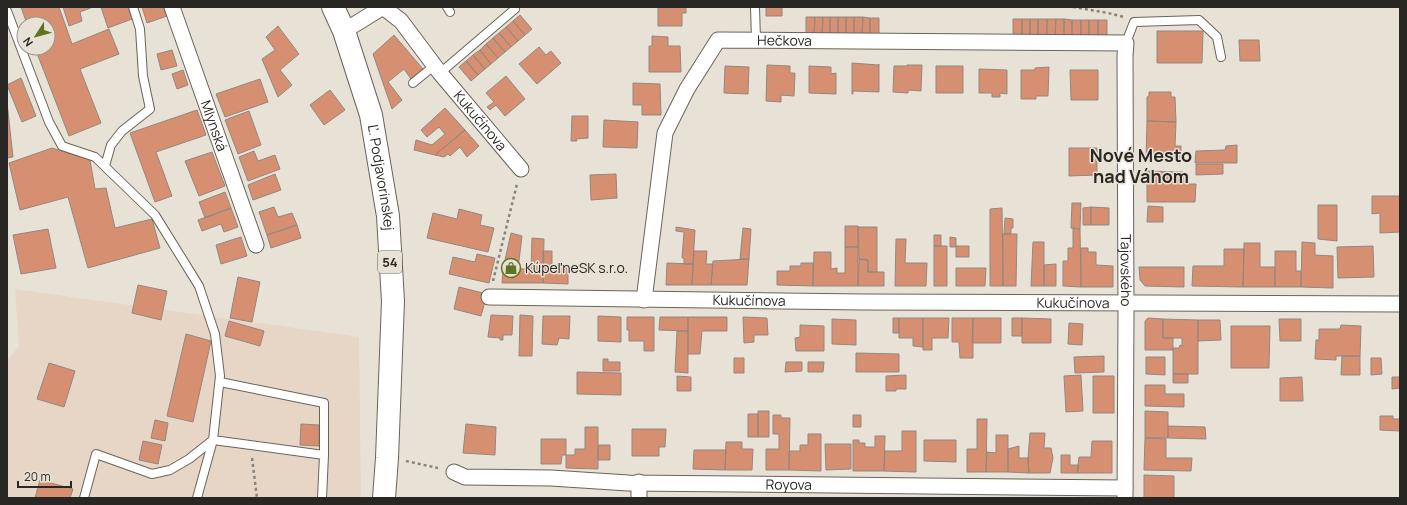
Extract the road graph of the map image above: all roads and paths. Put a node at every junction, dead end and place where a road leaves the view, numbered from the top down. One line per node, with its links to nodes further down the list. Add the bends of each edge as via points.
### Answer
1 (133, 7): 16 (lane, via 140,29 143,76 150,110 122,131 111,145)
2 (172, 7): 18 (street, Mlynská)
3 (333, 7): 10 (main road, Ľ. Podjavorinskej / 54)
4 (383, 7): 10 (street, Kukučínova); 14 (street, Kukučínova, via 401,21)
5 (755, 7): 11 (lane)
6 (1073, 7): 9 (path, via 1122,16)
7 (515, 9): 14 (lane)
8 (7, 11): 16 (lane, via 49,122 62,146 95,157)
9 (1134, 22): 12 (lane); 13 (lane, via 1199,20 1217,37)
10 (344, 31): 35 (main road, Ľ. Podjavorinskej / 54, via 372,115 388,216 392,301)
11 (756, 40): 12 (street, Hečkova); 20 (street, Hečkova, via 718,40 687,90 665,134)
12 (1126, 43): 21 (street, Tajovského)
13 (1221, 57)
14 (437, 69): 15 (lane); 17 (street, Kukučínova)
15 (413, 83)
16 (105, 166): 23 (lane, via 155,215 199,286 214,334)
17 (521, 170): 19 (path)
18 (256, 245)
19 (489, 298): 20 (street, Kukučínova)
20 (644, 300): 21 (street, Kukučínova)
21 (1126, 302): 22 (street, Kukučínova); 30 (street, Tajovského)
22 (1400, 304)
23 (220, 382): 24 (lane); 26 (lane, via 324,403)
24 (213, 440): 25 (lane); 31 (lane, via 170,470 152,474 96,454); 32 (lane)
25 (250, 446): 26 (lane); 33 (path)
26 (324, 456): 34 (lane)
27 (402, 460): 28 (path)
28 (454, 472): 29 (street, Royova, via 465,477)
29 (639, 482): 30 (street, Royova); 36 (street)
30 (1125, 493)
31 (84, 498)
32 (197, 498)
33 (257, 498)
34 (322, 498)
35 (384, 498)
36 (639, 498)

